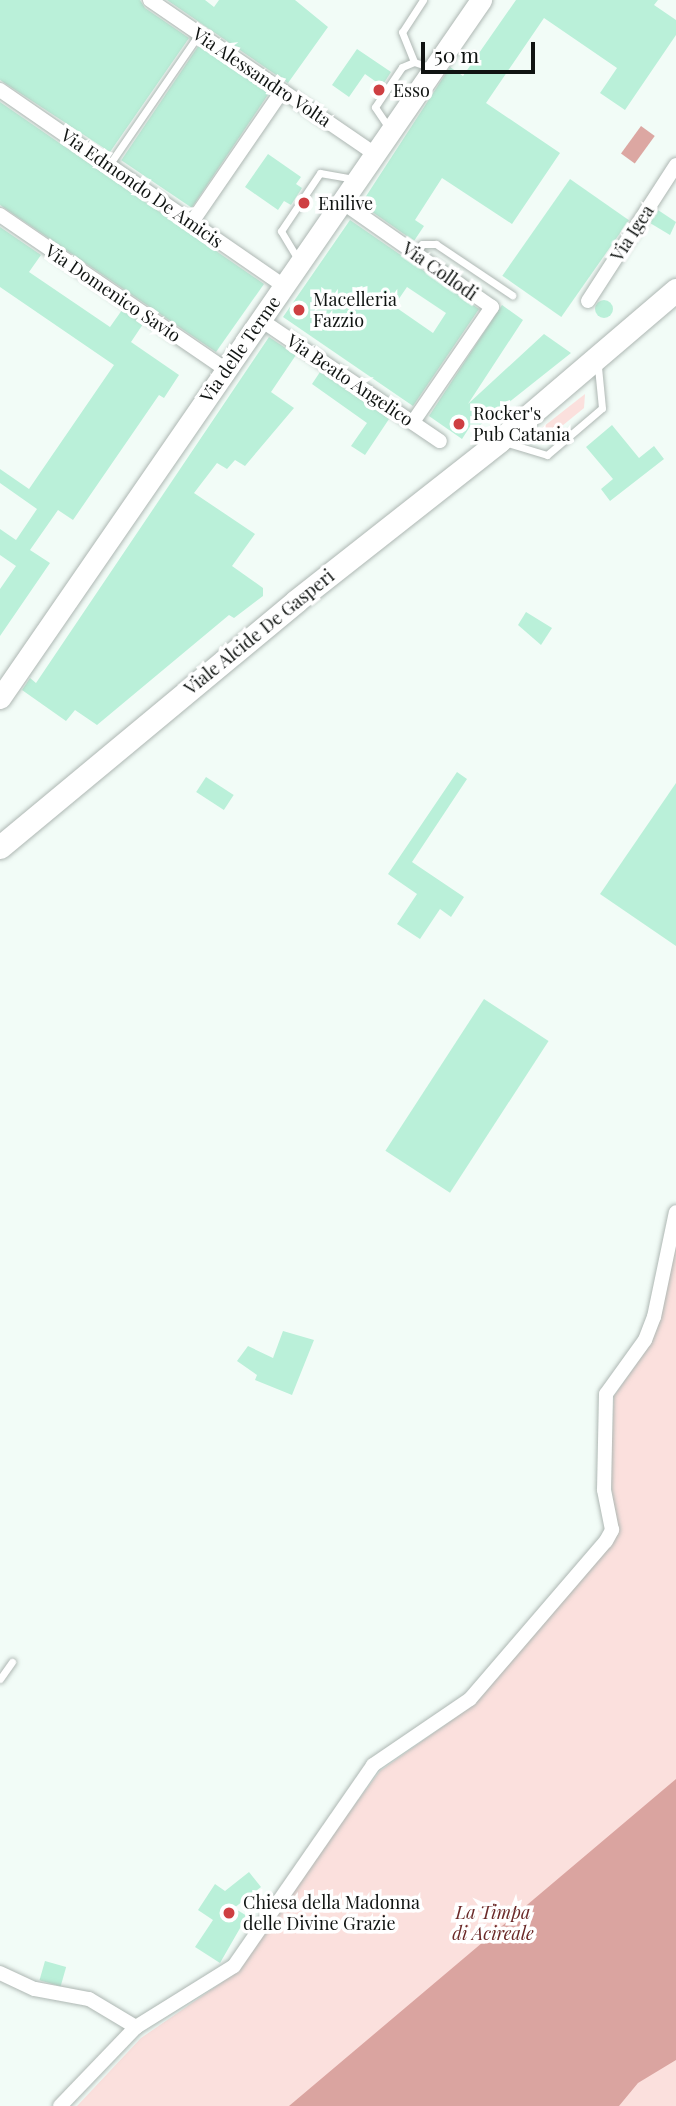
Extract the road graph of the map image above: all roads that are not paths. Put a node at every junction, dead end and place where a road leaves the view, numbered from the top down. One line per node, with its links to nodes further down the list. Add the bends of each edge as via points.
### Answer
1 (150, 0): 4 (street, Via Alessandro Volta)
2 (423, 0): 5 (lane, via 402,32)
3 (481, 0): 6 (street, Via delle Terme)
4 (199, 34): 8 (street, Via Alessandro Volta); 11 (lane)
5 (414, 62): 6 (lane); 9 (lane, via 402,67 375,107)
6 (435, 69): 9 (street, Via delle Terme)
7 (0, 90): 11 (street, Via Edmondo De Amicis)
8 (282, 91): 10 (street, Via Alessandro Volta); 16 (street)
9 (391, 131): 10 (street, Via delle Terme)
10 (375, 154): 13 (street, Via delle Terme)
11 (109, 165): 16 (street, Via Edmondo De Amicis)
12 (676, 165): 22 (street, Via Igea)
13 (357, 180): 14 (street, Via delle Terme); 18 (lane, via 320,173 281,231)
14 (342, 202): 17 (street, Via Collodi); 18 (street, Via delle Terme)
15 (0, 215): 26 (street, Via Domenico Savio)
16 (192, 222): 19 (street, Via Edmondo De Amicis)
17 (416, 254): 21 (lane, via 422,244 436,244); 28 (street, Via Collodi, via 492,307)
18 (300, 263): 19 (street, Via delle Terme)
19 (284, 286): 24 (street, Via delle Terme)
20 (676, 290): 27 (main road, Viale Alcide De Gasperi)
21 (512, 295)
22 (588, 301)
23 (676, 306): 25 (main road, Viale Alcide De Gasperi)
24 (261, 320): 26 (street, Via delle Terme); 28 (street, Via Beato Angelico)
25 (598, 367): 27 (main road, Viale Alcide De Gasperi); 30 (lane, via 602,408 547,454)
26 (226, 370): 31 (street, Via delle Terme)
27 (523, 421): 30 (main road, Viale Alcide De Gasperi)
28 (413, 422): 29 (street, Via Beato Angelico)
29 (440, 441)
30 (499, 441): 32 (main road, Viale Alcide De Gasperi, via 243,644)
31 (0, 698)
32 (0, 848)
33 (676, 1212): 37 (street, via 654,1317 645,1340 606,1394 604,1490 612,1530 606,1541 470,1699 373,1765 234,1966)
34 (12, 1662): 35 (lane)
35 (0, 1679)
36 (0, 1973): 37 (street, via 35,1989 89,1999)
37 (136, 2027): 38 (street)
38 (60, 2106)

